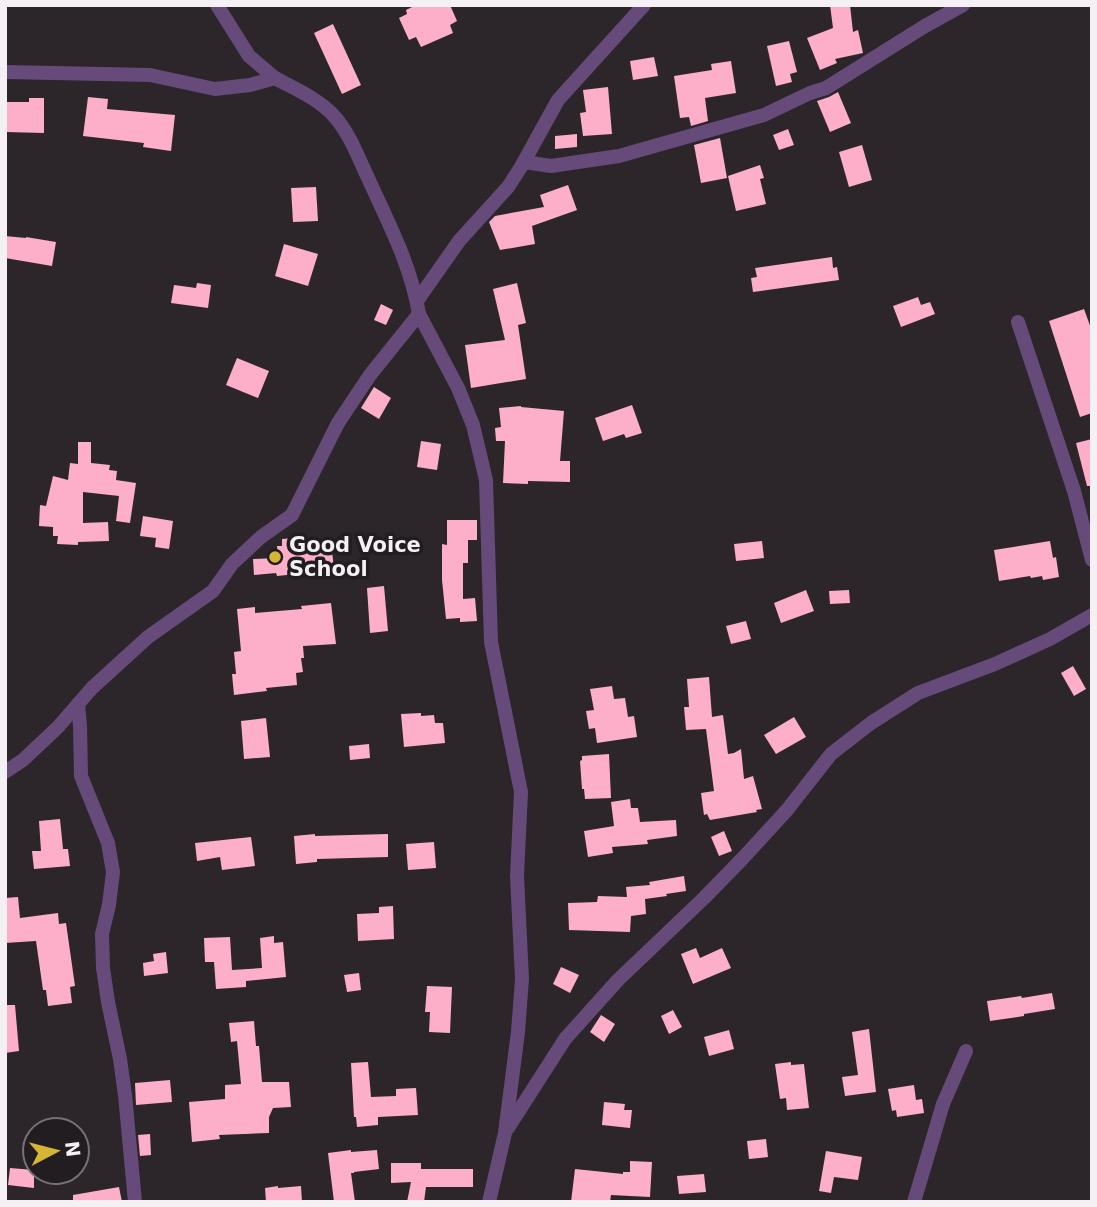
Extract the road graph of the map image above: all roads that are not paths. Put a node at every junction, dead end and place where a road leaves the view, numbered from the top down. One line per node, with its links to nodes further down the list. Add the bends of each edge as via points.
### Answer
1 (217, 5): 5 (street, via 250,56)
2 (644, 5): 6 (street, via 558,100)
3 (963, 5): 6 (street, via 826,88 764,115 620,156 551,166)
4 (5, 72): 5 (street, via 150,75 215,89)
5 (275, 78): 7 (street, via 334,116 349,138 402,253)
6 (524, 162): 7 (street, via 508,187 459,241)
7 (418, 307): 11 (street, via 338,423 292,515 232,564 213,591 148,637); 14 (street, via 473,425 486,480 491,642 521,792 517,876 522,979)
8 (1018, 322): 9 (street)
9 (1092, 560)
10 (1092, 615): 14 (street, via 995,664 918,693 831,754 743,858 618,980 565,1039)
11 (78, 704): 12 (street); 15 (street, via 81,776 113,872 102,934 103,968 125,1095)
12 (5, 772)
13 (965, 1051): 17 (street, via 943,1104)
14 (505, 1133): 16 (street)
15 (135, 1202)
16 (489, 1202)
17 (914, 1202)

